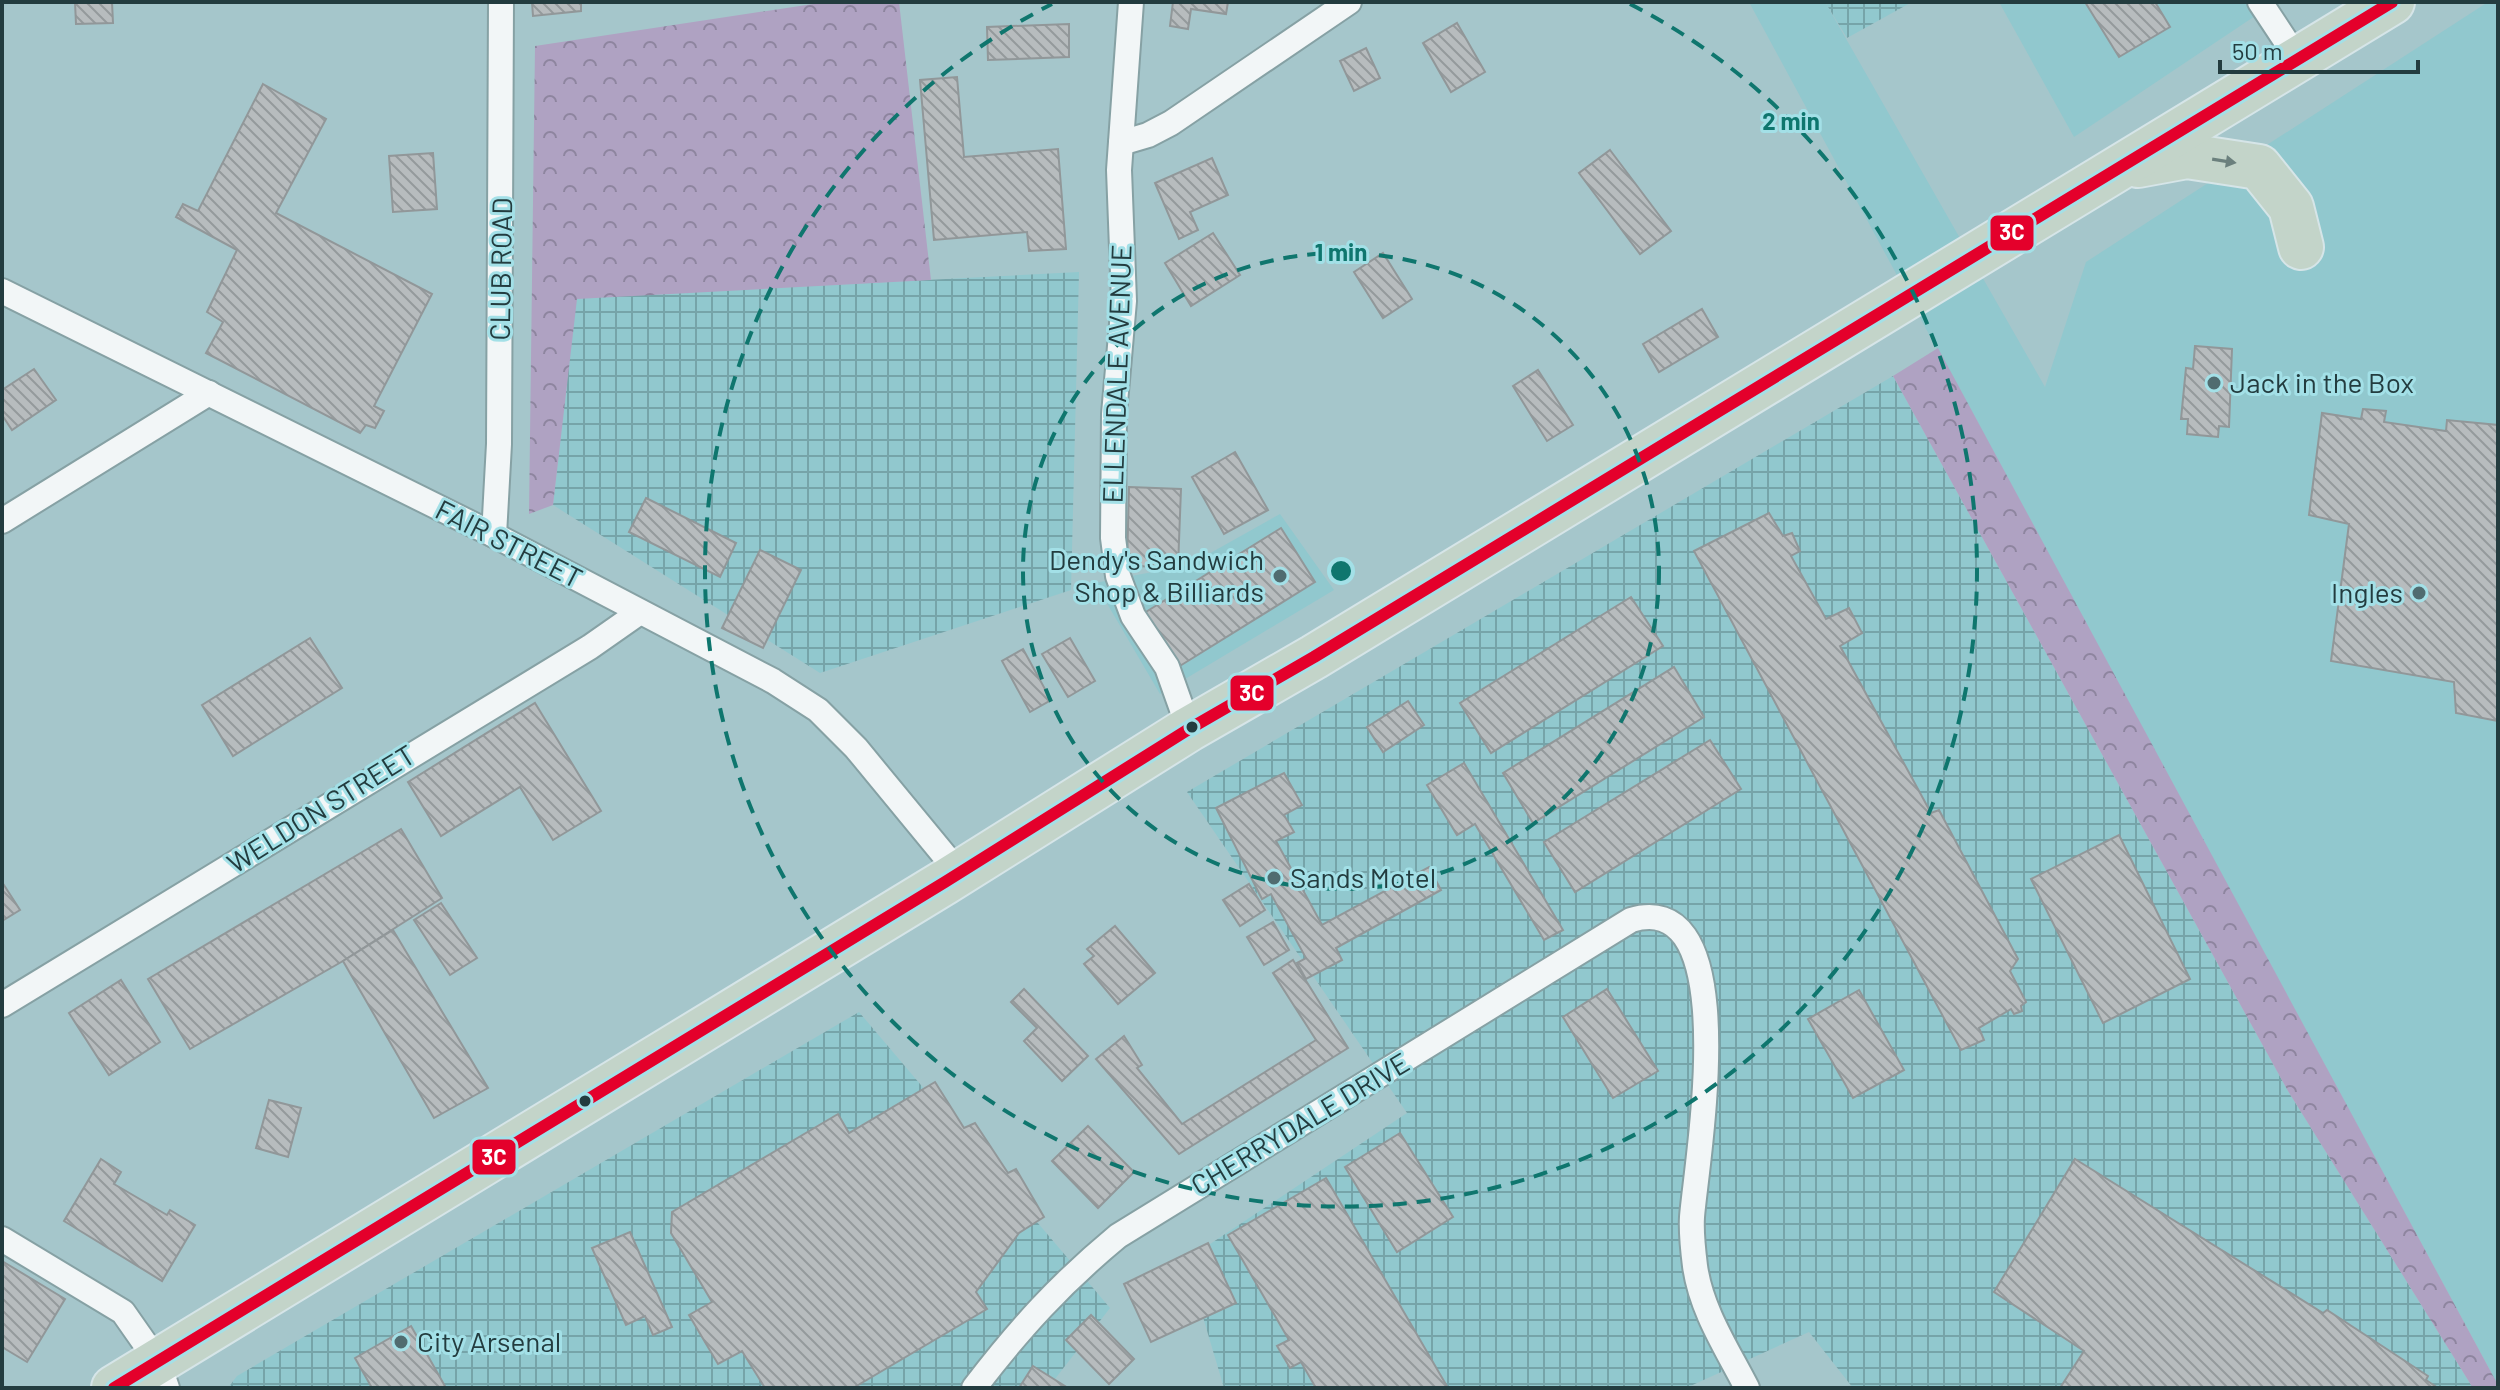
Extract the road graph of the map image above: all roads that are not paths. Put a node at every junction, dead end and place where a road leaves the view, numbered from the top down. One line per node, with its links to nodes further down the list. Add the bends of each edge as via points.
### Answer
1 (501, 2): 13 (street, CLUB ROAD)
2 (1131, 2): 7 (street, ELLENDALE AVENUE)
3 (1349, 2): 7 (street, via 1171,123)
4 (2260, 2): 6 (street)
5 (2392, 2): 6 (highway)
6 (2299, 61): 8 (highway)
7 (1121, 143): 15 (street, ELLENDALE AVENUE, via 1124,301 1114,414 1113,538 1118,576 1133,616 1167,667)
8 (2120, 169): 9 (highway, one-way to 9, via 2187,156 2259,167 2291,207); 15 (highway)
9 (2301, 247)
10 (2, 291): 11 (street, FAIR STREET)
11 (209, 393): 12 (street); 13 (street, FAIR STREET)
12 (2, 521)
13 (494, 535): 14 (street, FAIR STREET)
14 (640, 612): 16 (street, FAIR STREET, via 818,710); 17 (street, WELDON STREET)
15 (1189, 729): 16 (highway)
16 (959, 873): 19 (highway)
17 (2, 1005)
18 (2, 1239): 19 (street, via 123,1312)
19 (162, 1375): 20 (highway)
20 (114, 1388)
21 (974, 1388): 22 (street, CHERRYDALE DRIVE, via 1069,1275 1118,1236 1642,917 1665,920 1685,937 1695,957 1707,1029 1692,1222 1695,1267 1706,1308)
22 (1747, 1388)

